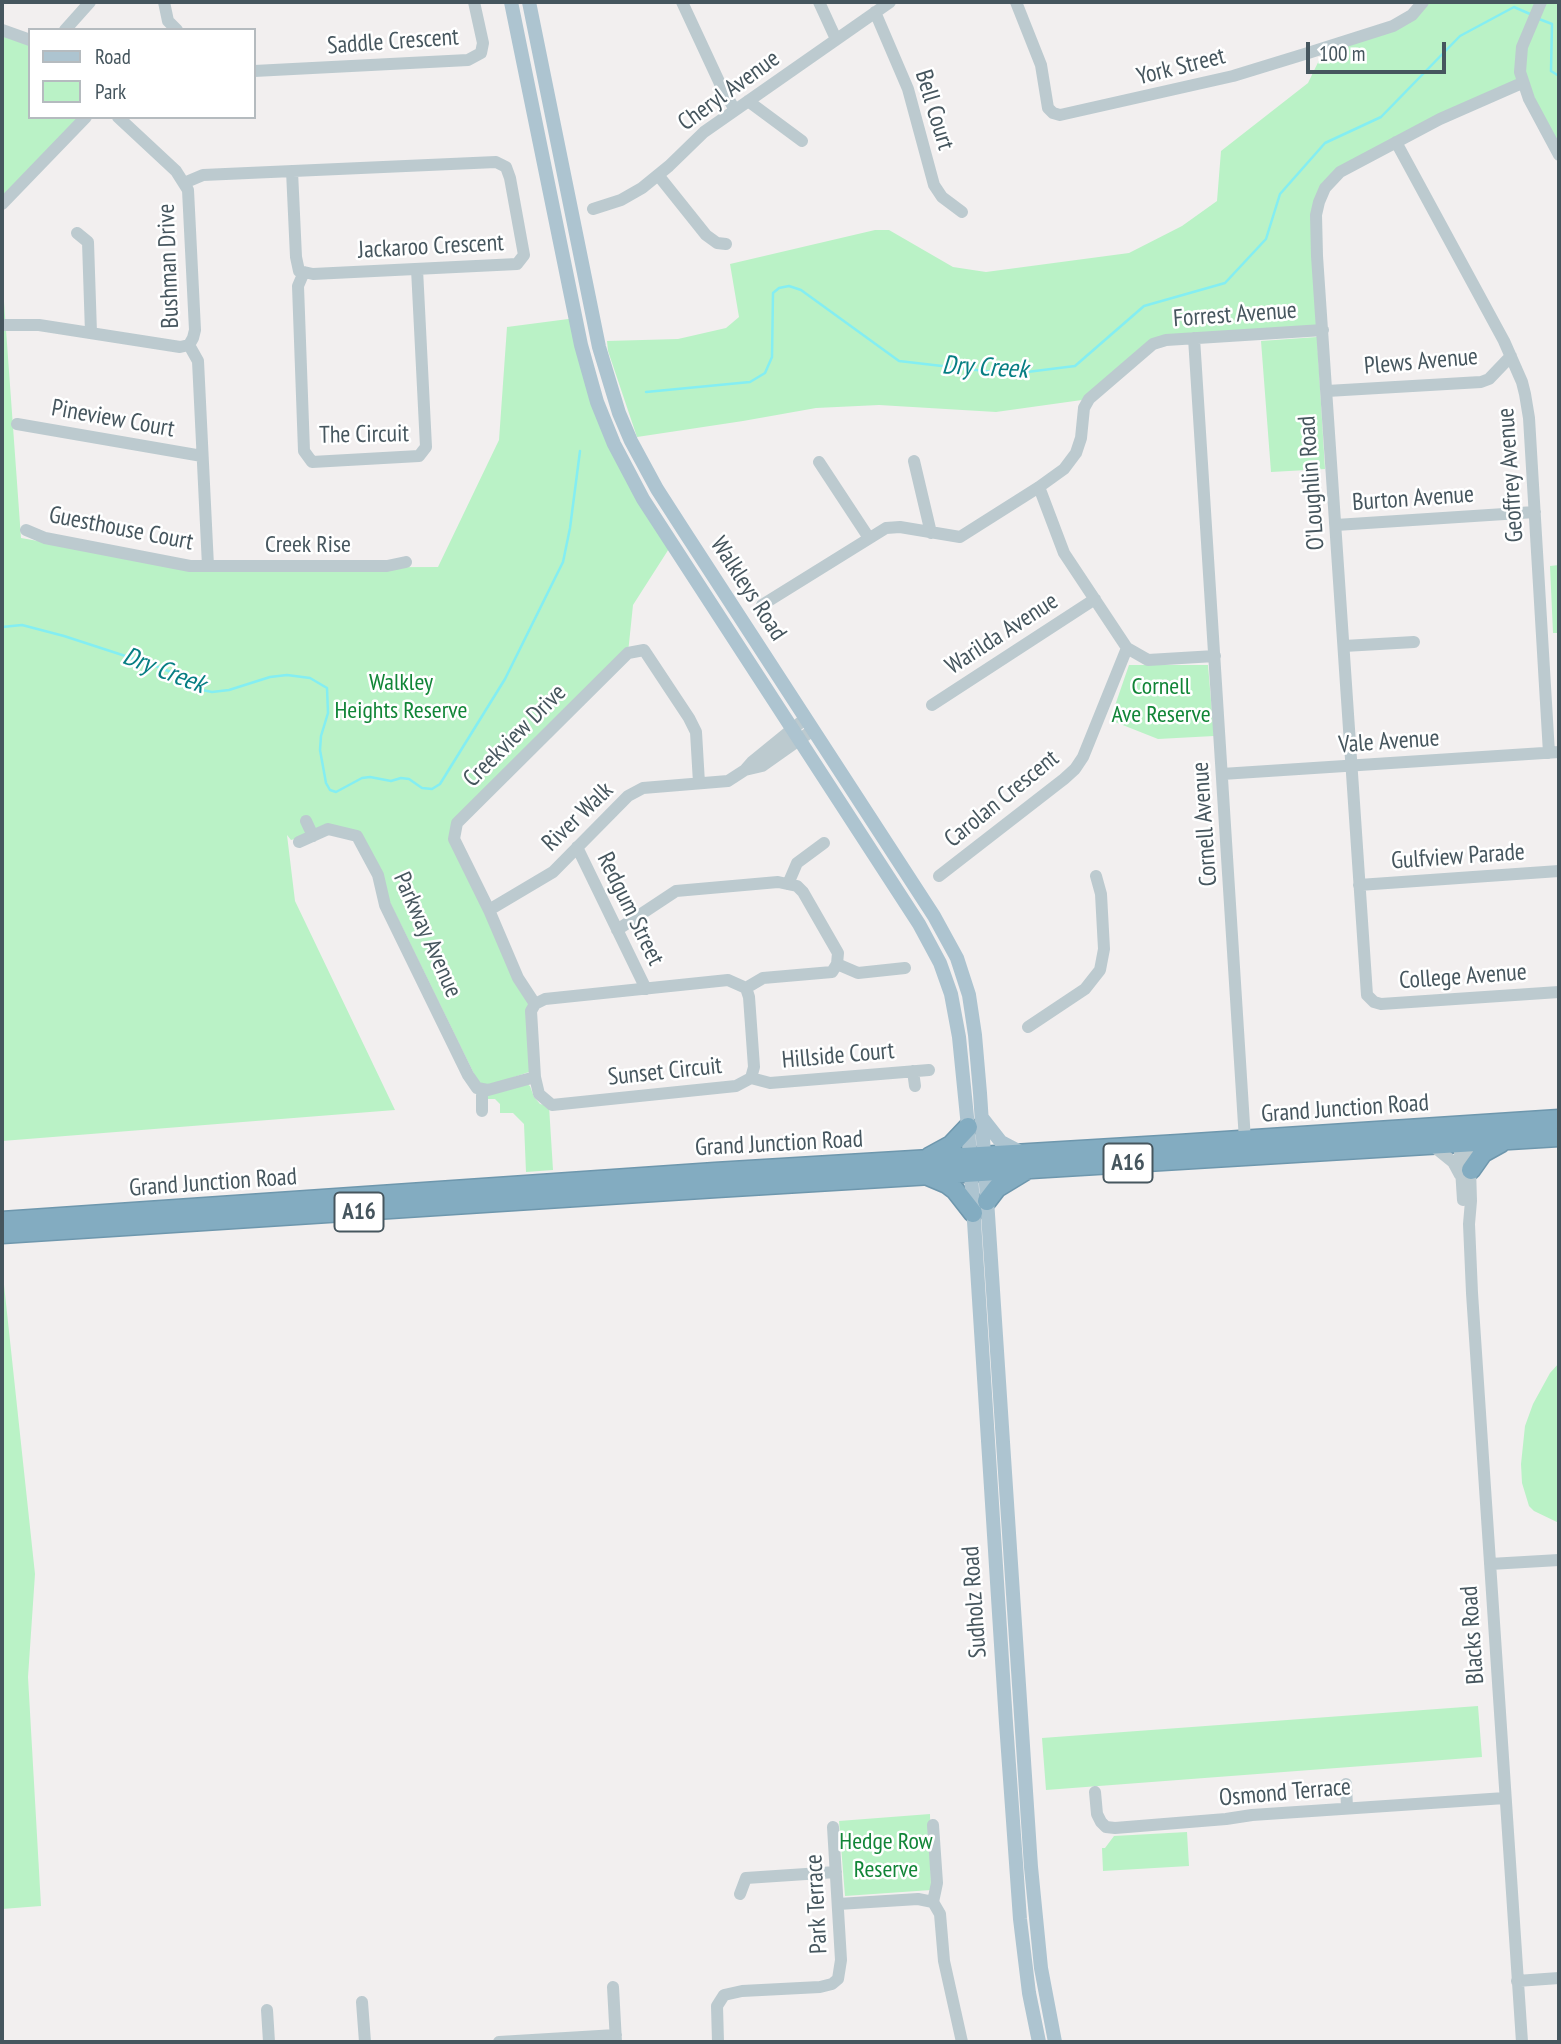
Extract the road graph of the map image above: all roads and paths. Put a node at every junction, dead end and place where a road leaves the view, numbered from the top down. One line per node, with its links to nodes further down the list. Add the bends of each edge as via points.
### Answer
1 (90, 2): 14 (street)
2 (164, 2): 15 (street, via 168,21)
3 (474, 2): 19 (street, Saddle Crescent, via 483,43 481,53 468,60)
4 (512, 2): 65 (main road, Walkleys Road, via 581,345 604,422 643,499)
5 (529, 2): 64 (main road, Walkleys Road, via 599,347 620,413 657,489)
6 (682, 2): 22 (street)
7 (819, 2): 18 (street)
8 (890, 2): 12 (street, Cheryl Avenue)
9 (1016, 2): 10 (street, York Street, via 1041,65 1048,108 1060,115 1233,76 1308,53 1393,26)
10 (1423, 2)
11 (1541, 2): 20 (street, via 1520,54)
12 (875, 12): 18 (street, Cheryl Avenue); 33 (street, Bell Court, via 908,89 934,185)
13 (2, 19): 16 (street)
14 (67, 28)
15 (175, 28)
16 (8, 32): 17 (street)
17 (28, 39)
18 (836, 39): 21 (street, Cheryl Avenue)
19 (256, 71)
20 (1522, 83): 26 (street, O'Loughlin Road); 27 (street)
21 (748, 101): 22 (street, Cheryl Avenue); 25 (street)
22 (735, 110): 29 (street, Cheryl Avenue, via 694,140)
23 (84, 119): 31 (street)
24 (120, 119): 30 (street, Bushman Drive)
25 (802, 141)
26 (1396, 142): 39 (street, O'Loughlin Road, via 1340,172 1319,202 1316,225); 43 (street, Geoffrey Avenue)
27 (1559, 155)
28 (292, 171): 30 (street, Jackaroo Crescent, via 203,176); 36 (street, Jackaroo Crescent, via 496,162 506,167 524,255 517,264); 37 (street, via 296,257 299,271)
29 (658, 175): 32 (street, Cheryl Avenue, via 632,194); 35 (street, via 706,235)
30 (184, 183): 42 (street, Bushman Drive, via 190,206 195,330)
31 (2, 204)
32 (593, 209)
33 (962, 212)
34 (77, 233): 40 (street, via 88,242)
35 (726, 244)
36 (417, 269): 37 (street, Jackaroo Crescent); 37 (street, The Circuit, via 426,447 419,456 312,462 304,451 298,286)
37 (304, 272)
38 (2, 325): 40 (street)
39 (1323, 330): 41 (street, Forrest Avenue); 44 (street, O'Loughlin Road)
40 (91, 333): 42 (street)
41 (1194, 338): 49 (street, Forrest Avenue, via 1153,344 1093,395 1084,408 1082,438 1072,461); 62 (street, Cornell Avenue)
42 (189, 345): 46 (street, Bushman Drive, via 198,361)
43 (1511, 356): 44 (street, Plews Avenue, via 1480,382); 50 (street, Geoffrey Avenue, via 1528,404)
44 (1327, 391): 51 (street, O'Loughlin Road)
45 (17, 424): 46 (street, Pineview Court)
46 (202, 456): 56 (street, Bushman Drive)
47 (914, 461): 53 (street)
48 (819, 462): 54 (street)
49 (1039, 487): 53 (street, Forrest Avenue, via 965,535); 57 (street, via 1061,547)
50 (1535, 512): 51 (street, Burton Avenue); 66 (street, Geoffrey Avenue)
51 (1336, 525): 60 (street, O'Loughlin Road)
52 (26, 530): 56 (street, Guesthouse Court, via 45,538)
53 (932, 533): 54 (street, Forrest Avenue, via 890,527)
54 (869, 538): 58 (street, Forrest Avenue)
55 (407, 562): 56 (street, Creek Rise, via 387,566)
56 (208, 566)
57 (1095, 599): 61 (street); 63 (street, Warilda Avenue)
58 (762, 605)
59 (1414, 642): 60 (street)
60 (1344, 646): 67 (street, O'Loughlin Road)
61 (1127, 648): 62 (street, via 1148,660); 76 (street, Carolan Crescent, via 1075,769)
62 (1215, 656): 68 (street, Cornell Avenue)
63 (932, 705)
64 (810, 724): 65 (street, River Walk); 98 (main road, Walkleys Road, via 957,958 974,1020)
65 (796, 734): 69 (street, River Walk, via 729,780); 98 (main road, Walkleys Road, via 940,963 955,1010)
66 (1554, 753): 67 (street, Vale Avenue)
67 (1352, 765): 68 (street, Vale Avenue); 79 (street, O'Loughlin Road)
68 (1222, 774): 103 (street, Cornell Avenue)
69 (699, 783): 74 (street, River Walk, via 643,788 628,796); 80 (street, Creekview Drive, via 696,732 689,718 644,650 628,653 457,823 454,839)
70 (306, 821): 71 (street)
71 (313, 836): 72 (street, Parkway Avenue); 95 (street, Parkway Avenue, via 328,829 358,836 378,875 385,905 468,1074)
72 (299, 842)
73 (824, 843): 78 (street, via 797,863)
74 (577, 847): 80 (street, River Walk, via 553,872); 81 (street, Redgum Street)
75 (1559, 871): 79 (street, Gulfview Parade)
76 (939, 876)
77 (1096, 876): 89 (street, via 1104,949 1100,970 1085,989)
78 (788, 884): 81 (street, via 676,891); 82 (street, via 803,892 838,953)
79 (1359, 885): 87 (street, O'Loughlin Road)
80 (489, 910): 88 (street, Creekview Drive, via 518,978)
81 (617, 930): 85 (street, Redgum Street)
82 (837, 964): 83 (street, via 858,973); 84 (street, via 832,972 763,978)
83 (905, 968)
84 (746, 988): 85 (street, via 728,980); 93 (street, Sunset Circuit, via 754,1067)
85 (646, 989): 88 (street, via 545,999)
86 (1559, 992): 87 (street, College Avenue, via 1381,1004)
87 (1370, 1000)
88 (535, 1004): 92 (street, Sunset Circuit, via 531,1011)
89 (1028, 1027)
90 (929, 1070): 91 (street, Hillside Court)
91 (913, 1071): 93 (street, Hillside Court, via 770,1083); 94 (street)
92 (535, 1077): 93 (street, Sunset Circuit, via 539,1094 552,1105 736,1086); 95 (street)
93 (751, 1078)
94 (915, 1086)
95 (482, 1090): 96 (street)
96 (482, 1111)
97 (1559, 1119): 99 (highway, Grand Junction Road / A16)
98 (975, 1122): 104 (main road); 105 (main road, Walkleys Road); 106 (highway)
99 (1464, 1134): 101 (highway, Grand Junction Road / A16); 102 (highway, Grand Junction Road / A16); 103 (highway, Grand Junction Road / A16); 107 (street, Blacks Road)
100 (1559, 1137): 101 (highway, Grand Junction Road / A16)
101 (1507, 1140): 107 (highway, via 1483,1153)
102 (1432, 1145): 103 (highway, Grand Junction Road / A16); 107 (street)
103 (1246, 1148): 104 (highway, Grand Junction Road / A16)
104 (1026, 1161): 105 (highway, Grand Junction Road / A16); 108 (highway)
105 (978, 1164): 106 (highway, Grand Junction Road / A16); 108 (main road, Sudholz Road); 109 (main road, Sudholz Road)
106 (924, 1167): 109 (highway, via 955,1190); 110 (highway, Grand Junction Road / A16, via 715,1172); 111 (highway, Grand Junction Road / A16)
107 (1466, 1174): 113 (street, Blacks Road)
108 (988, 1201): 136 (main road, Sudholz Road, via 1031,1867 1041,1968)
109 (973, 1213): 135 (main road, Sudholz Road, via 1016,1868 1024,1960)
110 (2, 1222)
111 (2, 1234)
112 (1559, 1560): 113 (street)
113 (1490, 1564): 116 (street, Blacks Road)
114 (1346, 1784): 117 (street)
115 (1095, 1792): 117 (street, Osmond Terrace, via 1101,1822 1115,1828)
116 (1505, 1798): 117 (street, Osmond Terrace); 125 (street, Blacks Road)
117 (1348, 1808)
118 (933, 1825): 122 (street, via 937,1883)
119 (833, 1827): 120 (street, Park Terrace)
120 (835, 1872): 121 (street, via 746,1878); 123 (street, Park Terrace)
121 (740, 1894)
122 (933, 1902): 123 (street); 134 (street, via 940,1914 944,1961)
123 (838, 1904): 133 (street, Park Terrace, via 838,1979 820,1987 724,1995 717,2006)
124 (1559, 1978): 125 (street)
125 (1517, 1981): 137 (street, Blacks Road)
126 (613, 1987): 129 (street)
127 (362, 2002): 131 (street)
128 (267, 2010): 130 (street)
129 (616, 2039): 132 (street)
130 (269, 2042)
131 (365, 2042)
132 (499, 2042)
133 (718, 2042)
134 (962, 2042)
135 (1039, 2042)
136 (1055, 2042)
137 (1522, 2042)

